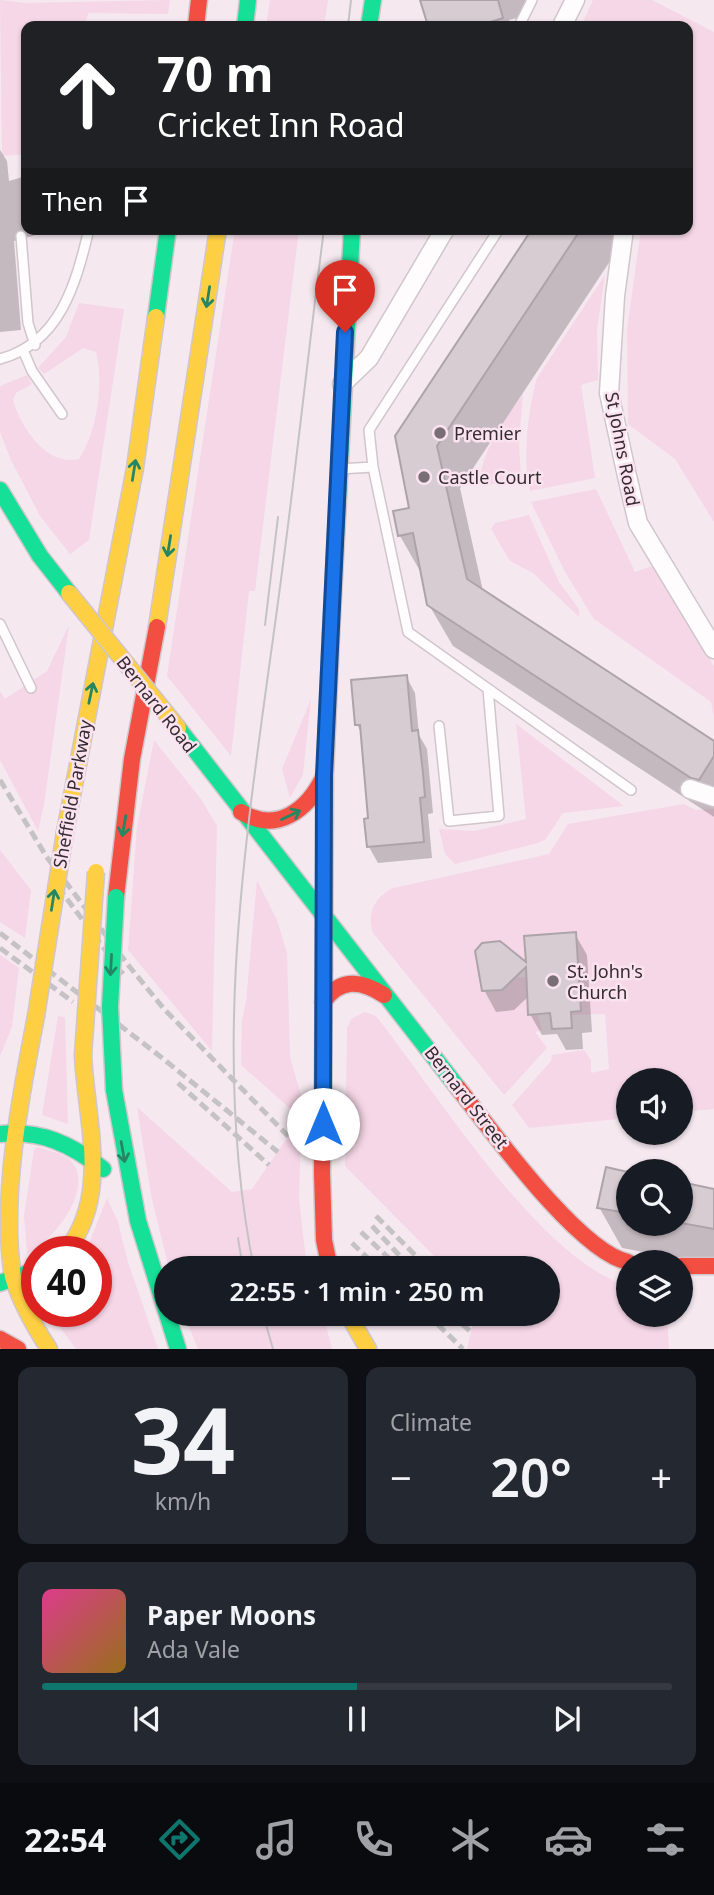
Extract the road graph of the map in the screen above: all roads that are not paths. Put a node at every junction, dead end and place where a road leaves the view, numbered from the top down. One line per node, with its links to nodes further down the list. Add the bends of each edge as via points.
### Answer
1 (200, 0): 6 (main road)
2 (248, 0): 7 (main road)
3 (373, 0): 8 (main road)
4 (532, 0): 9 (lane)
5 (575, 0): 10 (street)
6 (197, 21)
7 (246, 21)
8 (370, 21)
9 (522, 21)
10 (564, 21)
11 (87, 235): 19 (lane, via 67,299)
12 (167, 235): 43 (main road, Sheffield Parkway, one-way to 12, bridge, via 65,832 135,468)
13 (217, 235): 32 (main road, one-way to 32, via 153,653)
14 (352, 235): 22 (main road)
15 (441, 235): 22 (street, via 369,358)
16 (495, 235): 24 (lane, via 369,430)
17 (623, 235): 28 (street, St Johns Road, via 609,393 638,523)
18 (21, 236): 19 (lane, via 28,323)
19 (35, 345): 20 (lane)
20 (23, 350): 21 (lane); 23 (lane, via 32,372)
21 (0, 359)
22 (342, 384): 25 (main road)
23 (62, 414)
24 (373, 467): 25 (lane); 30 (lane, via 408,632)
25 (337, 469): 33 (main road)
26 (0, 490): 38 (main road, Bernard Road, bridge, via 40,556)
27 (0, 624): 29 (lane)
28 (714, 649)
29 (31, 688)
30 (488, 688): 31 (lane, via 499,816 449,821); 36 (lane)
31 (439, 726)
32 (132, 758): 34 (main road); 47 (main road, one-way to 47, bridge, via 116,897 110,1007 114,1090)
33 (324, 775): 38 (main road, one-way to 33, via 250,819 267,821 297,814 316,795); 40 (main road)
34 (113, 785)
35 (690, 789): 37 (street)
36 (631, 790)
37 (714, 797)
38 (241, 812): 40 (main road, Bernard Road)
39 (98, 853): 46 (main road, bridge, via 83,1055)
40 (323, 911): 41 (main road, Bernard Street); 42 (main road)
41 (391, 1000): 42 (main road, via 374,988 349,982 331,989); 50 (main road, Bernard Street, via 578,1233)
42 (323, 1002): 49 (main road, via 322,1174)
43 (33, 1035): 44 (main road); 45 (main road, Sheffield Parkway)
44 (4, 1089)
45 (7, 1133): 46 (main road, via 52,1136); 53 (main road, Sheffield Parkway, via 2,1208)
46 (93, 1161): 47 (main road, via 117,1183); 48 (main road, via 92,1207)
47 (135, 1213): 58 (main road)
48 (78, 1236)
49 (327, 1256)
50 (616, 1258)
51 (693, 1266): 52 (main road)
52 (714, 1266)
53 (5, 1281): 57 (main road, Sheffield Parkway)
54 (355, 1326): 59 (main road)
55 (0, 1339): 56 (main road)
56 (18, 1349)
57 (49, 1349)
58 (178, 1349)
59 (368, 1349)

